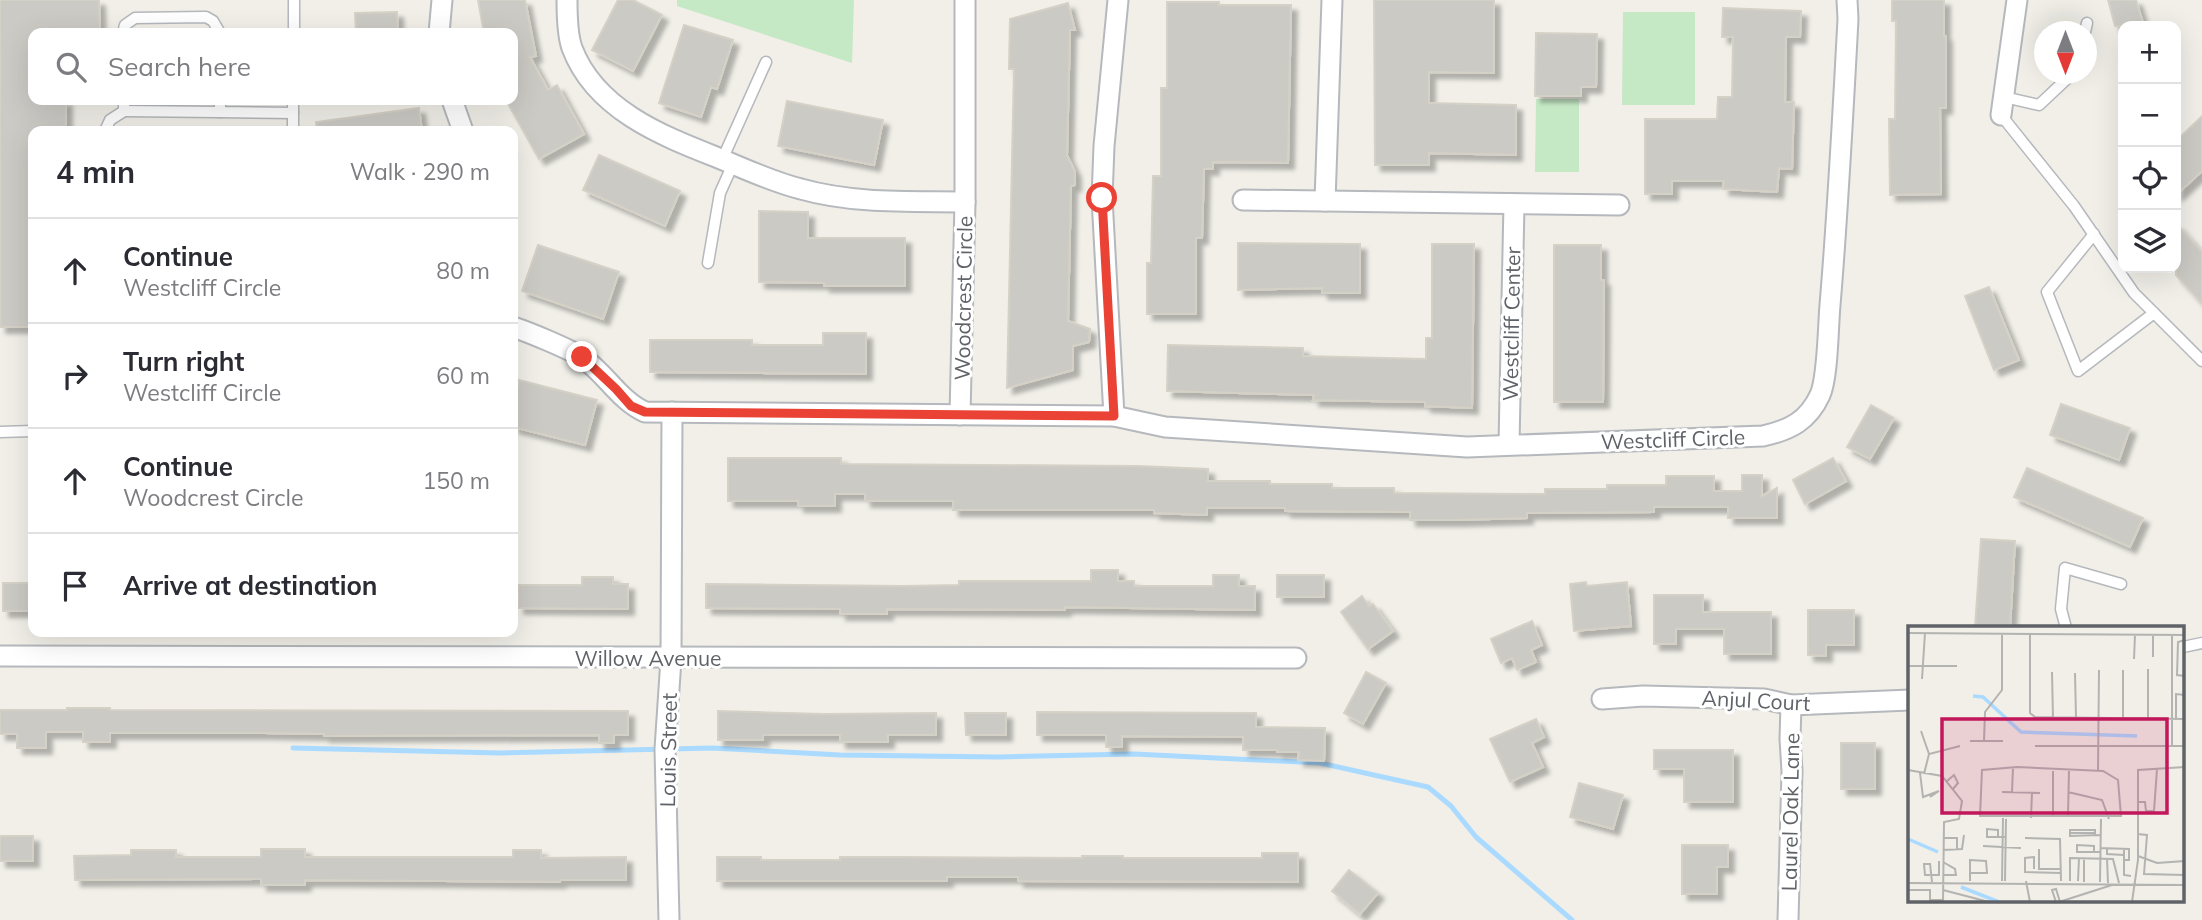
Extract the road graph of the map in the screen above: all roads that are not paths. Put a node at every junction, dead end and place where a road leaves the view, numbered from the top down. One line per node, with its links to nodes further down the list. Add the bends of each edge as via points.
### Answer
1 (294, 0): 11 (lane)
2 (442, 0): 12 (street)
3 (567, 0): 26 (street, via 571,46 585,75 610,101 640,123)
4 (965, 0): 29 (street, Woodcrest Circle)
5 (1118, 0): 39 (street, via 1102,198)
6 (1332, 0): 28 (street)
7 (1847, 0): 42 (street, Westcliff Circle, via 1825,365 1821,393 1805,418 1786,431 1763,436)
8 (2017, 0): 19 (street)
9 (124, 28): 10 (lane, via 135,18 194,17 206,17)
10 (217, 28)
11 (294, 28)
12 (439, 28)
13 (766, 62): 26 (lane)
14 (2061, 84): 19 (lane, via 2039,105)
15 (124, 105): 20 (lane)
16 (220, 105): 21 (lane)
17 (293, 105): 22 (lane)
18 (454, 105): 25 (street)
19 (2002, 106): 32 (lane)
20 (124, 111): 21 (lane); 23 (lane)
21 (220, 112): 22 (lane)
22 (293, 113): 24 (lane)
23 (107, 126)
24 (293, 126)
25 (461, 126)
26 (727, 162): 29 (street, via 801,190 889,201); 33 (lane)
27 (1243, 200): 28 (street)
28 (1325, 201): 30 (street)
29 (965, 202): 38 (street, Woodcrest Circle)
30 (1514, 204): 31 (street); 42 (street, Westcliff Center)
31 (1619, 205)
32 (2094, 234): 34 (lane, via 2134,293); 34 (lane, via 2047,292 2078,371)
33 (708, 264)
34 (2154, 313): 36 (lane)
35 (518, 329): 37 (street, via 582,357 631,406 645,412)
36 (2202, 361)
37 (672, 412): 38 (street); 49 (street, Louis Street)
38 (960, 415): 39 (street, Westcliff Circle)
39 (1114, 416): 42 (street, Westcliff Circle, via 1165,427 1467,447)
40 (28, 431): 41 (lane)
41 (0, 432)
42 (1509, 444)
43 (2121, 584): 44 (lane, via 2065,568 2061,609)
44 (2065, 626)
45 (2202, 643): 46 (lane)
46 (2184, 647)
47 (0, 656): 49 (street, Willow Avenue)
48 (1296, 658): 49 (street, Willow Avenue)
49 (671, 659): 53 (street, Louis Street, via 665,749)
50 (1602, 699): 52 (street, Anjul Court, via 1764,699)
51 (1908, 700): 52 (street, Anjul Court)
52 (1791, 705): 54 (street, Laurel Oak Lane)
53 (669, 920)
54 (1788, 920)

